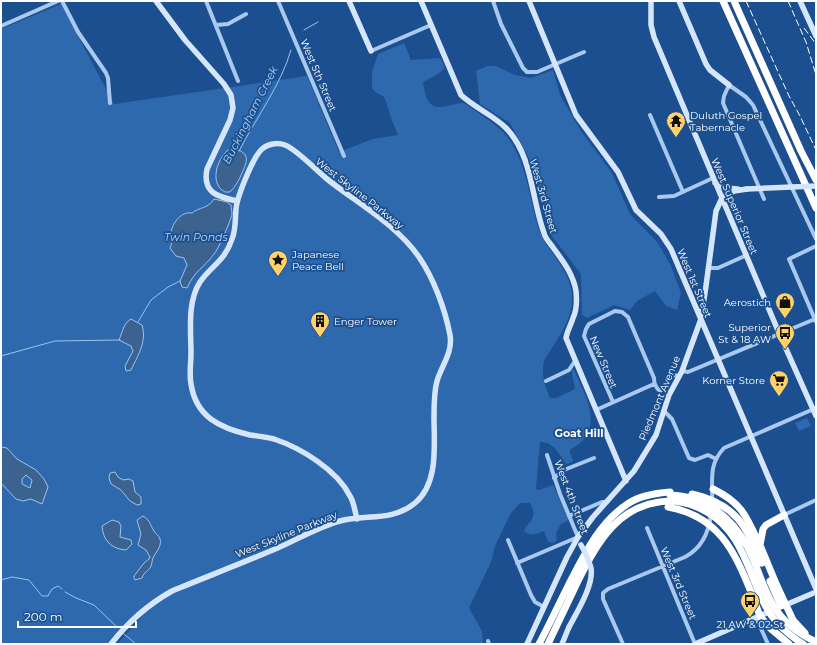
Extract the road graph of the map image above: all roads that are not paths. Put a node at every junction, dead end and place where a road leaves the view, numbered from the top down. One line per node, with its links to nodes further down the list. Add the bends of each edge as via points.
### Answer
1 (58, 1): 18 (street)
2 (62, 1): 25 (street, via 78,32 106,72)
3 (156, 1): 36 (street, via 231,95 232,114 205,178 208,188 219,196)
4 (206, 1): 16 (street)
5 (278, 1): 27 (street, West 5th Street)
6 (349, 1): 20 (street)
7 (421, 1): 17 (street, West 3rd Street)
8 (493, 1): 22 (street, via 501,24 523,68 527,72 535,72)
9 (529, 1): 22 (street, West 1st Street)
10 (651, 1): 29 (street, West Superior Street, via 654,37)
11 (679, 1): 24 (street, via 706,64)
12 (723, 1): 37 (highway)
13 (734, 1): 28 (highway)
14 (800, 1): 19 (street)
15 (246, 14): 16 (street, via 228,24)
16 (216, 25): 23 (street)
17 (431, 25): 20 (street); 46 (street, West 3rd Street, via 462,95 473,106 506,128 520,148 544,234 568,268 575,284 577,303 566,338)
18 (1, 26)
19 (816, 36)
20 (371, 52)
21 (584, 52): 22 (street)
22 (556, 64): 42 (street, West 1st Street, via 572,108 581,123 618,172 636,210 666,240)
23 (238, 80)
24 (729, 85): 35 (street, via 723,103); 38 (street, via 753,105)
25 (110, 103)
26 (650, 115): 32 (street)
27 (344, 156)
28 (816, 180)
29 (714, 181): 31 (street, via 725,188); 32 (street); 34 (street, West Superior Street)
30 (816, 186): 31 (street, bridge)
31 (740, 190): 34 (street)
32 (683, 192): 33 (street, via 669,198)
33 (659, 197)
34 (722, 198): 40 (street, West Superior Street); 41 (street, Piedmont Avenue, via 716,211)
35 (764, 199)
36 (238, 201): 68 (street, West Skyline Parkway, via 235,230 230,247 224,258 202,279 194,297 190,381 194,395 200,409 214,422 228,429 272,439 315,460 332,474 351,497); 68 (street, West Skyline Parkway, via 260,150 271,144 283,144 294,150 328,180 401,236 417,254 433,280 450,337 450,346 436,383 434,396 434,451 430,478 419,498 401,512)
37 (816, 208)
38 (816, 240)
39 (816, 246): 43 (street, via 789,258)
40 (746, 256): 41 (street, via 718,268); 44 (street, West Superior Street)
41 (709, 268): 42 (street, Piedmont Avenue)
42 (700, 319): 45 (street, West 1st Street); 47 (street, Piedmont Avenue)
43 (815, 320): 44 (street)
44 (779, 333): 45 (street); 51 (street, West Superior Street)
45 (718, 359): 47 (street); 55 (street, West 1st Street)
46 (575, 361): 48 (street, via 569,370); 52 (street, West 3rd Street)
47 (681, 373): 49 (street, via 672,375 660,391); 53 (street, Piedmont Avenue)
48 (546, 382)
49 (654, 384): 50 (street); 50 (street, New Street, via 654,378 628,317 622,312 615,311 592,322 584,336)
50 (613, 402): 52 (street)
51 (815, 409): 54 (street, West Superior Street); 55 (street)
52 (596, 410): 60 (street, West 3rd Street)
53 (664, 410): 58 (street, via 672,419 688,458 695,460 708,455); 60 (street, Piedmont Avenue, via 652,443)
54 (816, 416)
55 (751, 436): 58 (street, via 724,448); 66 (street, West 1st Street)
56 (547, 455): 59 (street, West 4th Street)
57 (594, 458): 59 (street, via 564,470)
58 (716, 458): 61 (street)
59 (554, 478): 67 (street, West 4th Street)
60 (626, 482): 64 (street, Piedmont Avenue)
61 (713, 489): 72 (highway, via 725,495 744,512); 74 (street, via 710,522 703,540 689,555)
62 (669, 499): 65 (highway); 65 (highway, via 660,493 645,496 628,503); 77 (highway, bridge, via 687,493 714,501 729,510 746,529); 78 (highway, bridge, via 714,528 740,564); 80 (highway, bridge, via 687,497 699,500 713,507 730,521 748,546 773,605 794,629); 89 (highway, bridge, via 696,506 726,527 740,548 766,607 779,624)
63 (816, 500): 66 (street)
64 (607, 502): 67 (street); 70 (street, Piedmont Avenue)
65 (619, 515): 83 (highway, via 602,528 586,552); 84 (highway, via 594,550)
66 (784, 515): 72 (highway, via 766,525); 75 (street, West 1st Street)
67 (569, 516): 70 (street, West 4th Street)
68 (357, 519): 81 (street, West Skyline Parkway, via 326,526 272,551 172,591 140,613)
69 (647, 528): 74 (street, West 3rd Street)
70 (578, 537): 73 (street); 76 (street, Piedmont Avenue); 85 (street, West 4th Street, bridge, via 590,566 591,577)
71 (508, 540): 73 (street)
72 (760, 544): 80 (highway, bridge, via 793,620)
73 (517, 563): 76 (street, via 532,597)
74 (662, 566): 86 (street, via 603,593); 87 (street, West 3rd Street)
75 (816, 591): 77 (street)
76 (544, 606): 82 (street, Piedmont Avenue)
77 (782, 606): 78 (street)
78 (760, 616): 79 (highway); 87 (street); 88 (street, via 758,622)
79 (787, 642)
80 (816, 642)
81 (111, 644)
82 (527, 644)
83 (539, 644)
84 (548, 644)
85 (562, 644)
86 (623, 644)
87 (695, 644)
88 (768, 644)
89 (803, 644)

